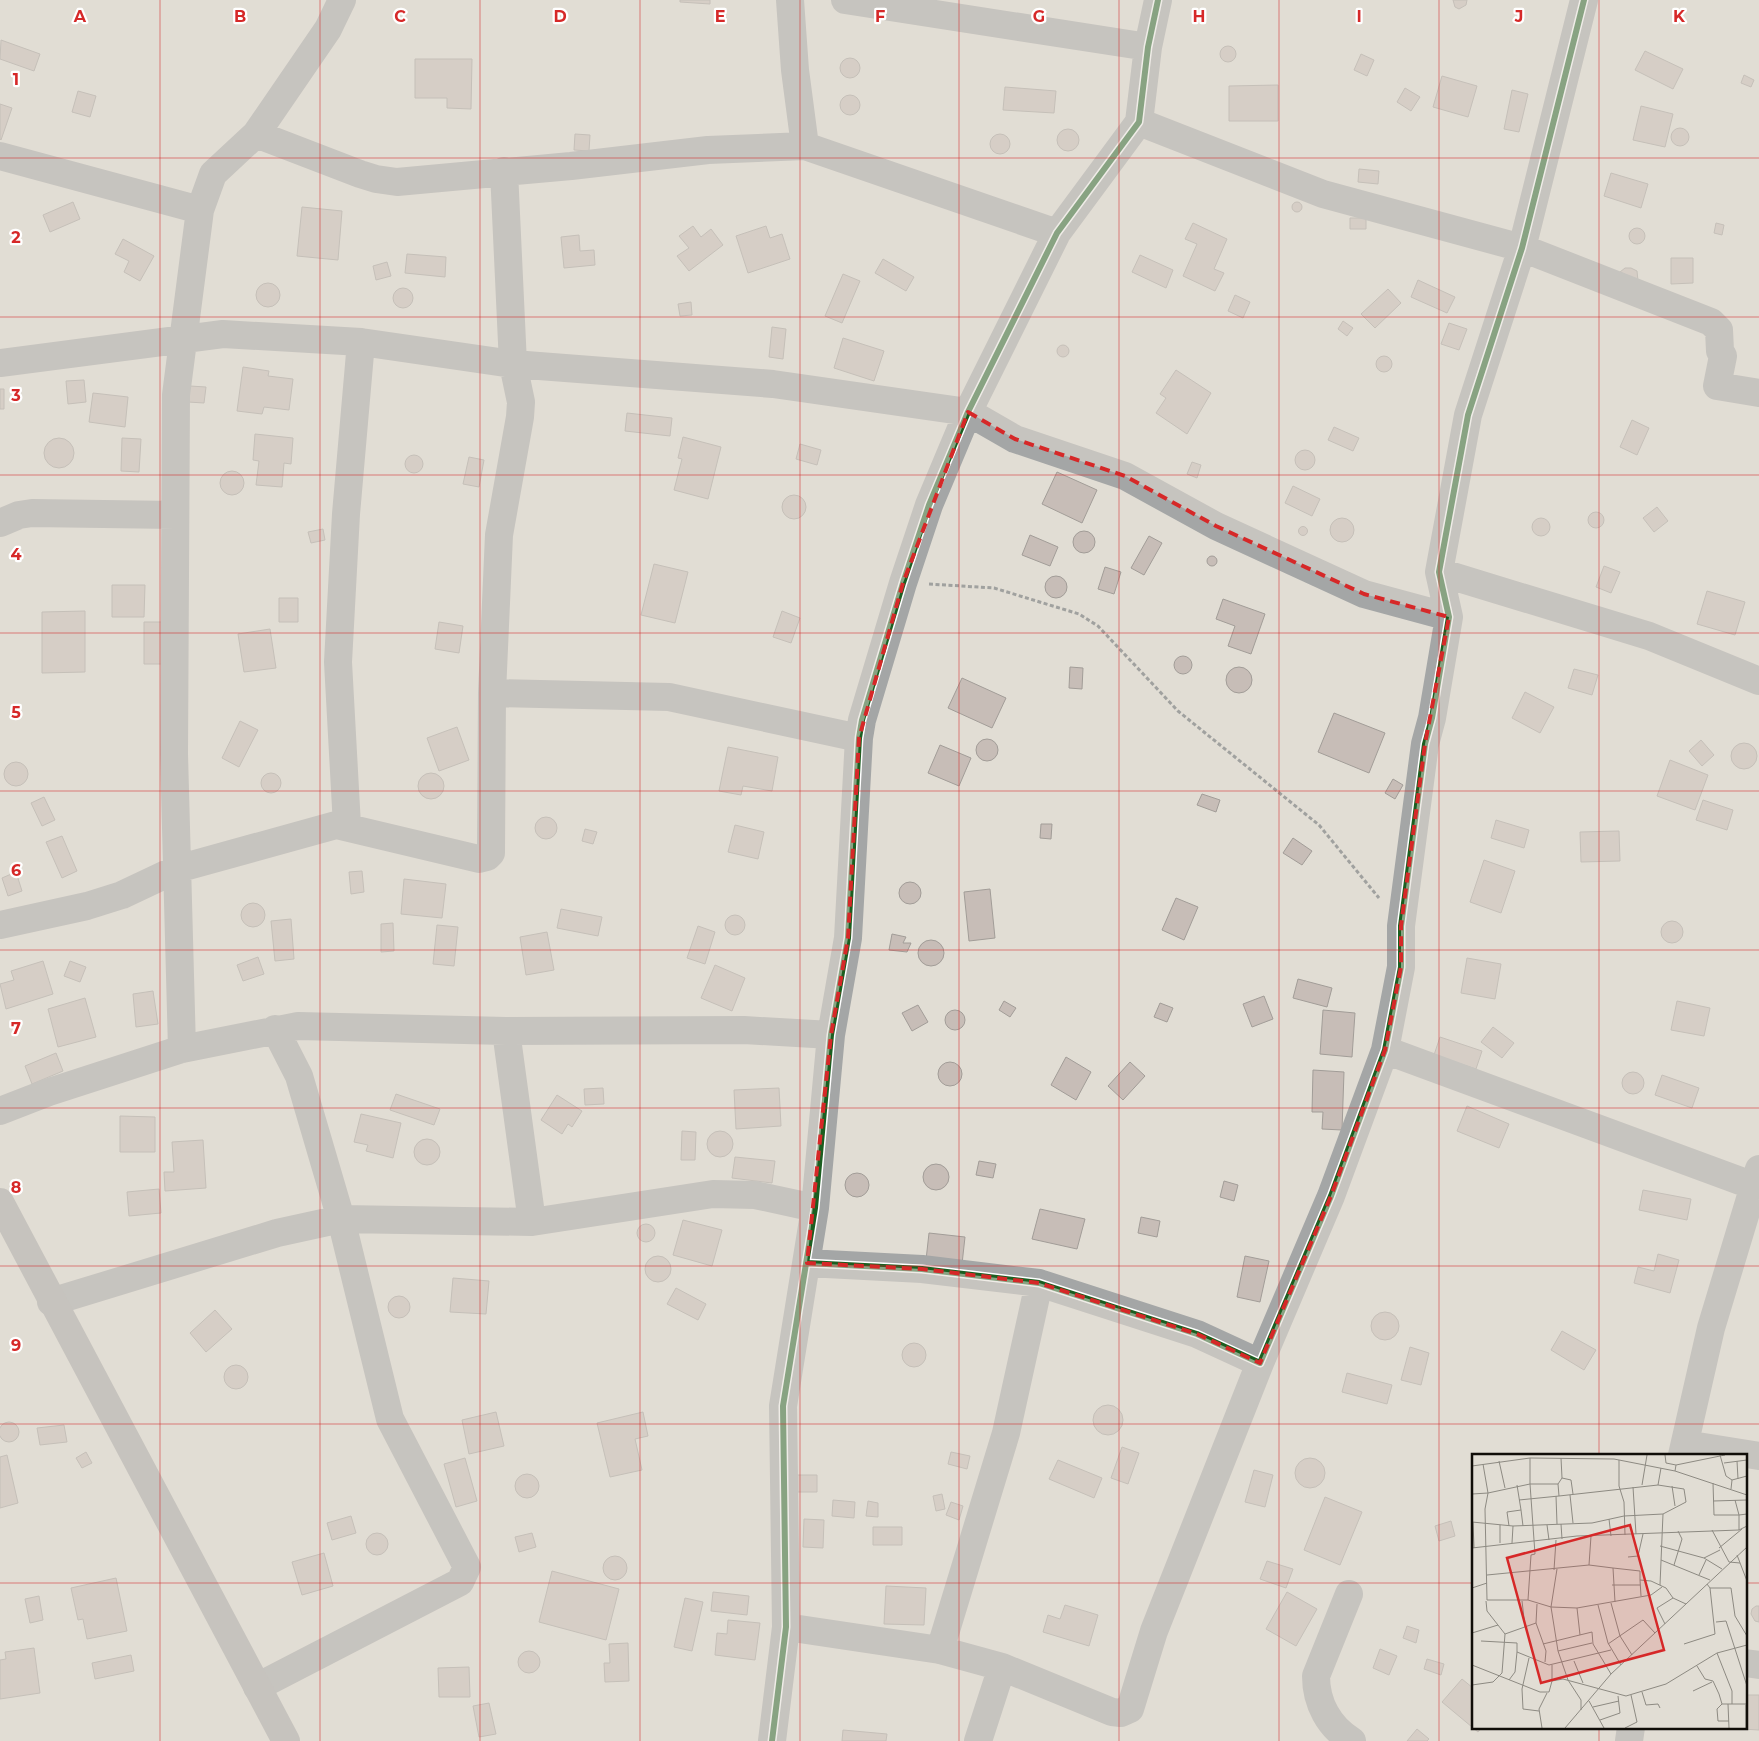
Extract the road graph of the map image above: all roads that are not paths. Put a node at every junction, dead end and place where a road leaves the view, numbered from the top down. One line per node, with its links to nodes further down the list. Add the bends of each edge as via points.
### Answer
1 (342, 0): 8 (street, via 328,29)
2 (790, 0): 9 (street)
3 (845, 0): 6 (street)
4 (1158, 0): 6 (street)
5 (1584, 0): 14 (street)
6 (1148, 48): 7 (street)
7 (1139, 122): 13 (street); 14 (street, via 1323,194)
8 (256, 134): 11 (street, via 376,179 398,182); 12 (street, via 214,174)
9 (805, 146): 11 (street, via 708,150 571,166); 13 (street)
10 (0, 156): 12 (street)
11 (504, 170): 18 (street)
12 (200, 210): 15 (street)
13 (1057, 233): 20 (street)
14 (1522, 248): 19 (street, via 1715,324 1724,356 1717,386); 23 (street, via 1468,415)
15 (182, 341): 16 (street, via 223,334); 17 (street); 21 (street, via 176,395)
16 (361, 342): 18 (street); 28 (street, via 346,514 338,662)
17 (0, 363)
18 (513, 364): 20 (street, via 773,384); 26 (street, via 521,402 499,535)
19 (1759, 394)
20 (968, 412): 24 (street, via 1015,439 1125,476 1216,526 1364,594); 27 (street, via 929,505 902,583)
21 (174, 515): 22 (street, via 32,513); 29 (street)
22 (0, 523)
23 (1438, 572): 24 (street); 25 (street, via 1649,636)
24 (1449, 617): 35 (street, via 1425,744 1401,926 1400,967)
25 (1759, 681)
26 (492, 693): 27 (street, via 669,698); 28 (street, via 492,848 487,857 479,859)
27 (859, 738): 33 (street, via 848,938)
28 (348, 826): 29 (street, via 322,828)
29 (177, 869): 30 (street, via 122,895); 34 (street)
30 (0, 925)
31 (275, 1029): 32 (street, via 298,1026); 34 (street); 40 (street, via 298,1076)
32 (506, 1031): 33 (street, via 744,1030); 41 (street)
33 (831, 1035): 39 (street)
34 (182, 1049): 36 (street)
35 (1385, 1050): 37 (street); 45 (street, via 1331,1196)
36 (0, 1111)
37 (1756, 1177): 46 (street, via 1711,1328)
38 (0, 1202): 44 (street)
39 (815, 1208): 41 (street, via 755,1196 713,1194); 42 (street)
40 (341, 1219): 41 (street); 44 (street, via 277,1233); 56 (street, via 390,1419 465,1562 466,1572 460,1582)
41 (532, 1222)
42 (807, 1263): 43 (street, via 922,1270); 51 (street, via 783,1406)
43 (1039, 1283): 45 (street, via 1198,1334); 52 (street, via 1006,1433)
44 (51, 1302): 56 (street)
45 (1260, 1363): 55 (street, via 1154,1631 1130,1709 1112,1712)
46 (1683, 1450): 47 (street)
47 (1734, 1454)
48 (1746, 1455): 49 (street)
49 (1759, 1456)
50 (1349, 1594): 61 (street, via 1316,1676 1316,1688 1328,1717)
51 (786, 1627): 52 (street); 59 (street)
52 (940, 1650): 55 (street)
53 (1746, 1663): 54 (street)
54 (1759, 1665)
55 (1002, 1667): 60 (street)
56 (257, 1687): 58 (street)
57 (1631, 1728): 62 (street)
58 (286, 1741)
59 (772, 1741)
60 (978, 1741)
61 (1352, 1741)
62 (1629, 1741)

